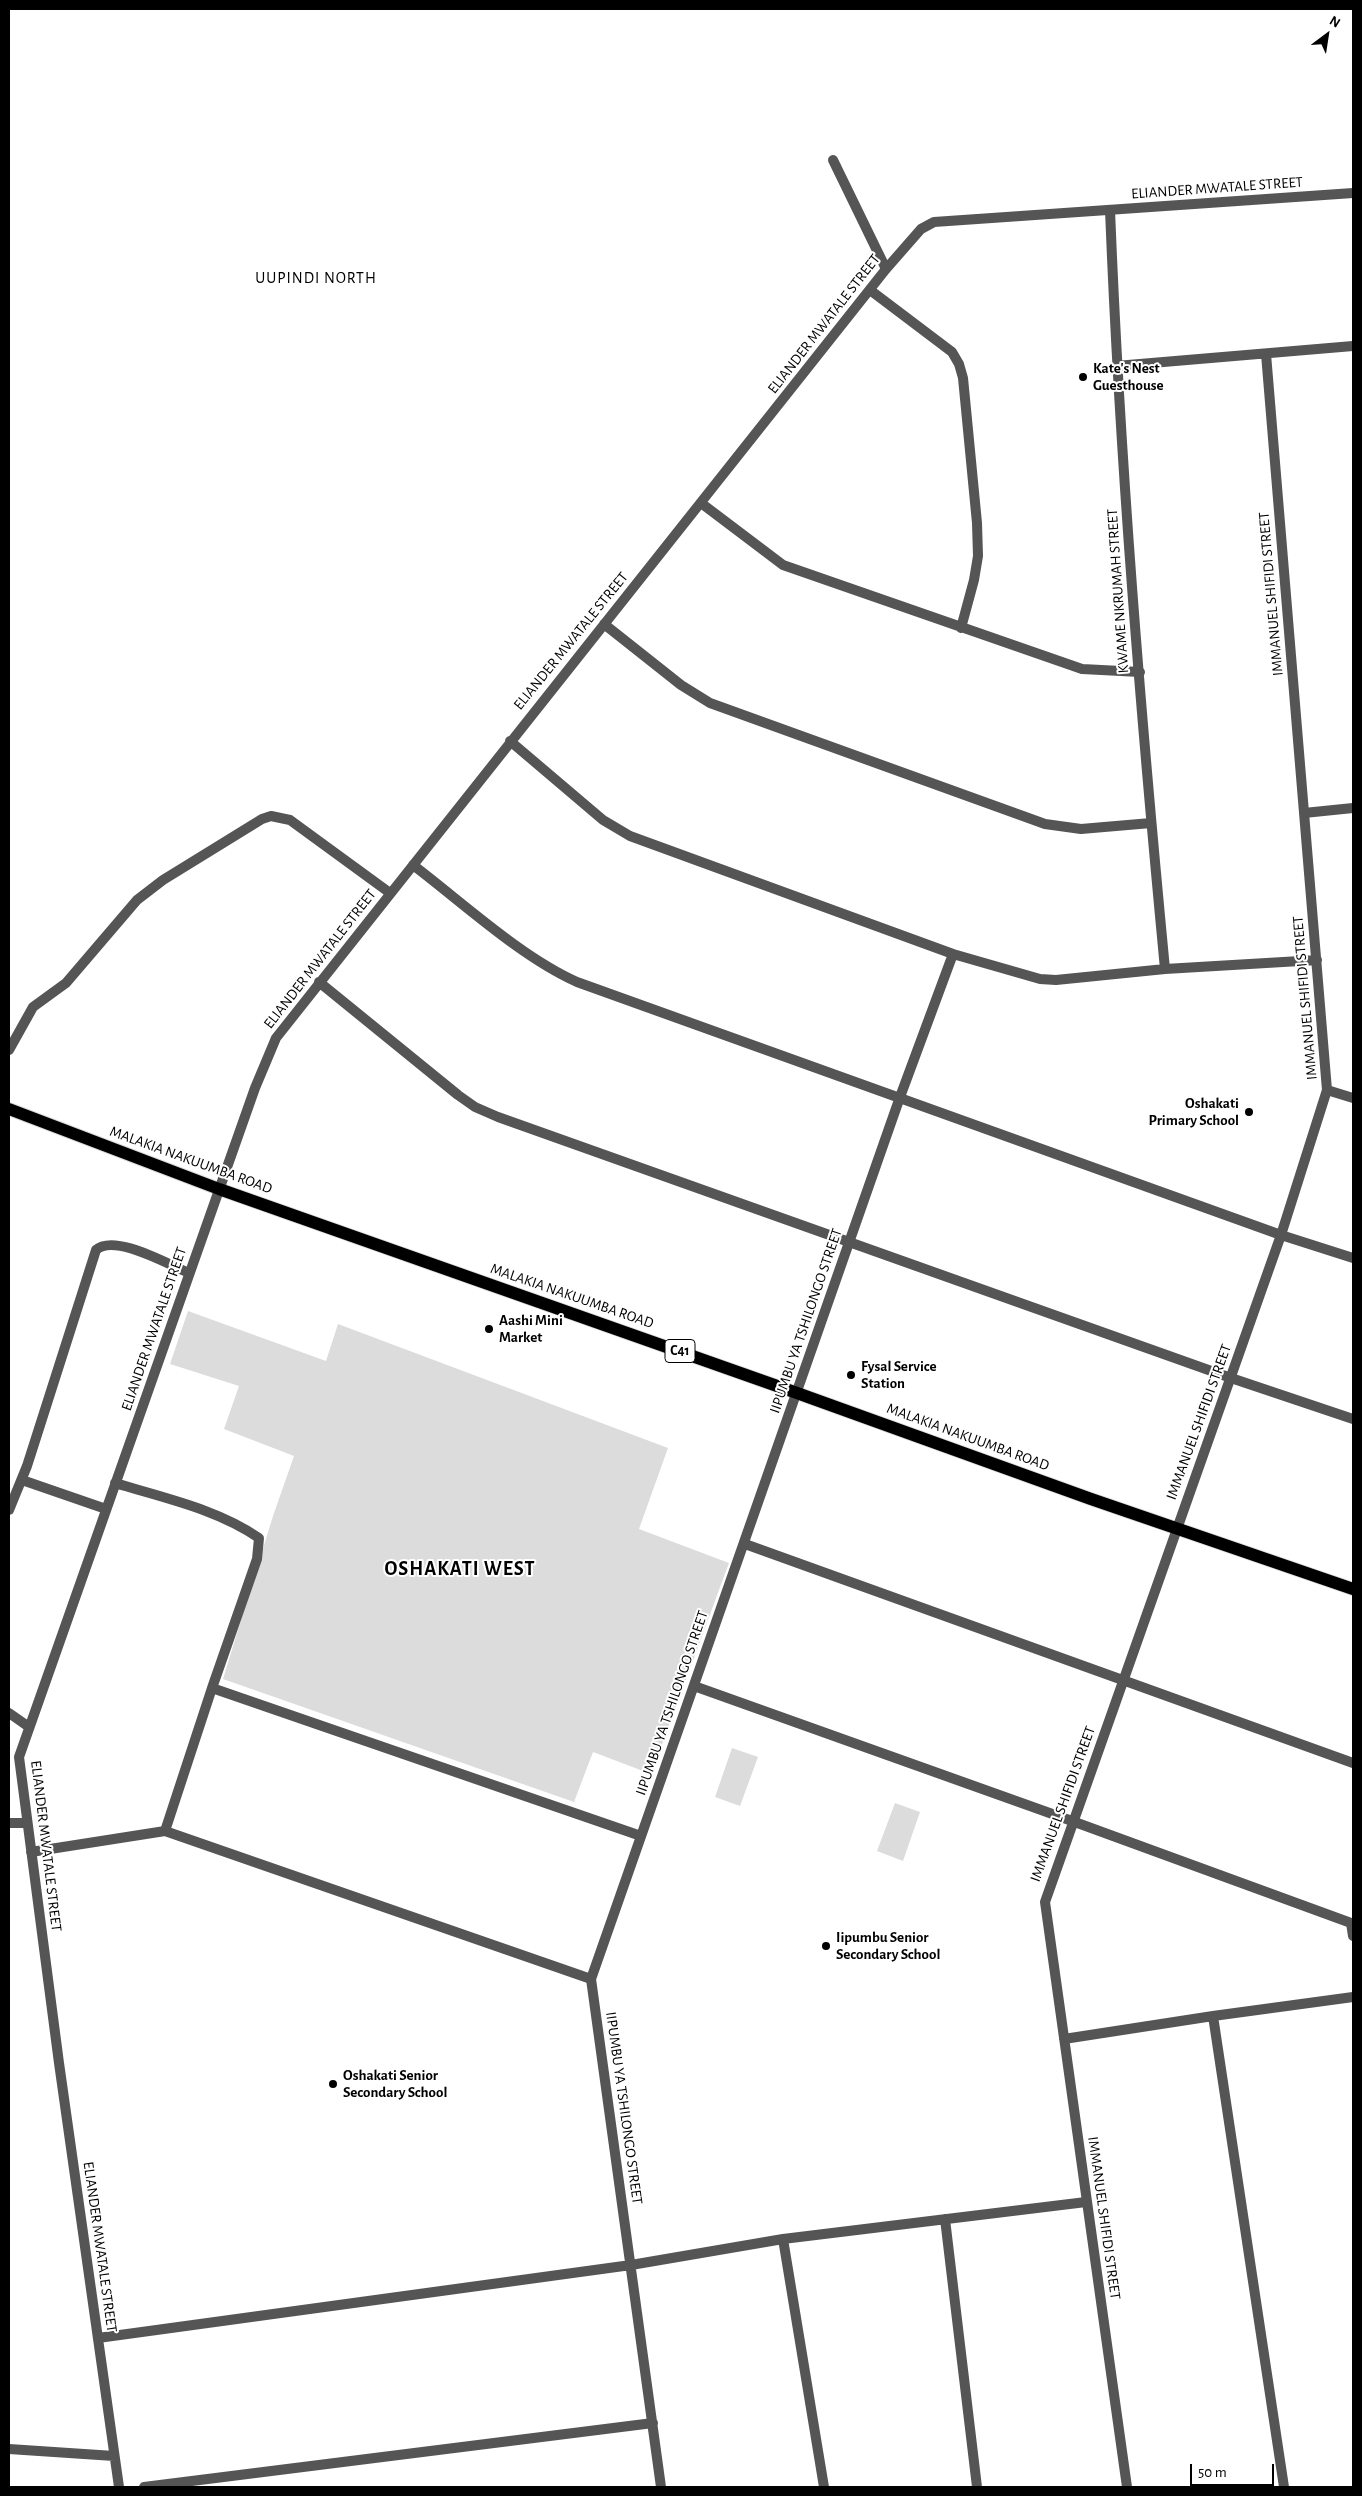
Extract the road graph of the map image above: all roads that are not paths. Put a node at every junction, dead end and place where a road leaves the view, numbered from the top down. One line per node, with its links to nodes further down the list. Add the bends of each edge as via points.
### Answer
1 (833, 160): 4 (street)
2 (1353, 193): 3 (street, ELIANDER MWATALE STREET)
3 (1110, 210): 4 (street, ELIANDER MWATALE STREET, via 934,222 921,229); 8 (street, KWAME NKRUMAH STREET)
4 (886, 269): 5 (street, ELIANDER MWATALE STREET)
5 (870, 290): 9 (street, ELIANDER MWATALE STREET); 11 (street, via 952,352 964,378 978,556)
6 (1353, 346): 7 (street)
7 (1266, 354): 8 (street); 15 (street, IMMANUEL SHIFIDI STREET)
8 (1116, 366): 12 (street, KWAME NKRUMAH STREET)
9 (701, 503): 10 (street, ELIANDER MWATALE STREET); 11 (street, via 783,565)
10 (604, 624): 13 (street, ELIANDER MWATALE STREET); 16 (street, via 680,685 710,703 1045,824 1081,829)
11 (961, 628): 12 (street, via 1082,669)
12 (1140, 672): 16 (street, KWAME NKRUMAH STREET)
13 (510, 741): 17 (street, ELIANDER MWATALE STREET); 19 (street, via 603,820 630,836)
14 (1353, 808): 15 (street)
15 (1304, 813): 20 (street, IMMANUEL SHIFIDI STREET)
16 (1151, 823): 21 (street, KWAME NKRUMAH STREET)
17 (413, 865): 18 (street, ELIANDER MWATALE STREET); 25 (street, via 555,972)
18 (390, 893): 22 (street, ELIANDER MWATALE STREET); 23 (street, via 290,820 271,816 262,819 163,880 137,900 66,983 34,1007)
19 (953, 954): 21 (street, via 1040,979); 25 (street, IIPUMBU YA TSHILONGO STREET)
20 (1317, 960): 21 (street); 24 (street, IMMANUEL SHIFIDI STREET)
21 (1165, 969)
22 (319, 982): 28 (street, ELIANDER MWATALE STREET, via 276,1038); 30 (street, via 475,1107)
23 (9, 1050)
24 (1327, 1090): 26 (street); 29 (street, IMMANUEL SHIFIDI STREET)
25 (900, 1097): 29 (street); 30 (street, IIPUMBU YA TSHILONGO STREET)
26 (1353, 1098)
27 (9, 1109): 28 (main road, MALAKIA NAKUUMBA ROAD / C41)
28 (219, 1189): 32 (street, ELIANDER MWATALE STREET); 34 (main road, MALAKIA NAKUUMBA ROAD / C41)
29 (1281, 1235): 31 (street); 33 (street, IMMANUEL SHIFIDI STREET)
30 (850, 1243): 33 (street); 34 (street, IIPUMBU YA TSHILONGO STREET)
31 (1353, 1258)
32 (189, 1273): 36 (street, via 128,1247 111,1244 101,1245 96,1250); 37 (street, ELIANDER MWATALE STREET)
33 (1231, 1378): 35 (street); 40 (street, IMMANUEL SHIFIDI STREET)
34 (798, 1393): 40 (main road, MALAKIA NAKUUMBA ROAD / C41); 41 (street, IIPUMBU YA TSHILONGO STREET)
35 (1353, 1419)
36 (22, 1480): 38 (street); 39 (street)
37 (115, 1483): 38 (street, ELIANDER MWATALE STREET); 45 (street, via 210,1513 240,1525 259,1538 258,1559)
38 (106, 1509): 47 (street, ELIANDER MWATALE STREET)
39 (9, 1510)
40 (1177, 1528): 42 (main road, MALAKIA NAKUUMBA ROAD / C41); 43 (street, IMMANUEL SHIFIDI STREET)
41 (745, 1544): 43 (street); 44 (street, IIPUMBU YA TSHILONGO STREET)
42 (1353, 1589)
43 (1122, 1681): 48 (street); 49 (street, IMMANUEL SHIFIDI STREET)
44 (694, 1686): 49 (street); 53 (street, IIPUMBU YA TSHILONGO STREET)
45 (212, 1688): 52 (street); 53 (street)
46 (9, 1712): 47 (street)
47 (29, 1727): 51 (street, ELIANDER MWATALE STREET, via 19,1757)
48 (1353, 1763)
49 (1072, 1821): 55 (street); 60 (street, IMMANUEL SHIFIDI STREET, via 1045,1902)
50 (9, 1823): 51 (street)
51 (27, 1823): 54 (street, ELIANDER MWATALE STREET)
52 (165, 1830): 54 (street); 57 (street)
53 (641, 1836): 57 (street, IIPUMBU YA TSHILONGO STREET)
54 (31, 1852): 65 (street, ELIANDER MWATALE STREET)
55 (1352, 1920): 56 (street)
56 (1353, 1936)
57 (591, 1979): 64 (street, IIPUMBU YA TSHILONGO STREET)
58 (1353, 1997): 59 (street)
59 (1213, 2016): 60 (street); 75 (street)
60 (1064, 2039): 61 (street, IMMANUEL SHIFIDI STREET)
61 (1086, 2202): 62 (street); 74 (street, IMMANUEL SHIFIDI STREET)
62 (945, 2219): 63 (street); 73 (street)
63 (783, 2239): 64 (street); 72 (street)
64 (631, 2265): 65 (street); 66 (street, IIPUMBU YA TSHILONGO STREET)
65 (98, 2338): 68 (street, ELIANDER MWATALE STREET)
66 (654, 2423): 70 (street); 71 (street, IIPUMBU YA TSHILONGO STREET)
67 (9, 2449): 68 (street)
68 (114, 2456): 69 (street, ELIANDER MWATALE STREET)
69 (119, 2487)
70 (144, 2487)
71 (661, 2487)
72 (824, 2487)
73 (977, 2487)
74 (1127, 2487)
75 (1284, 2487)

